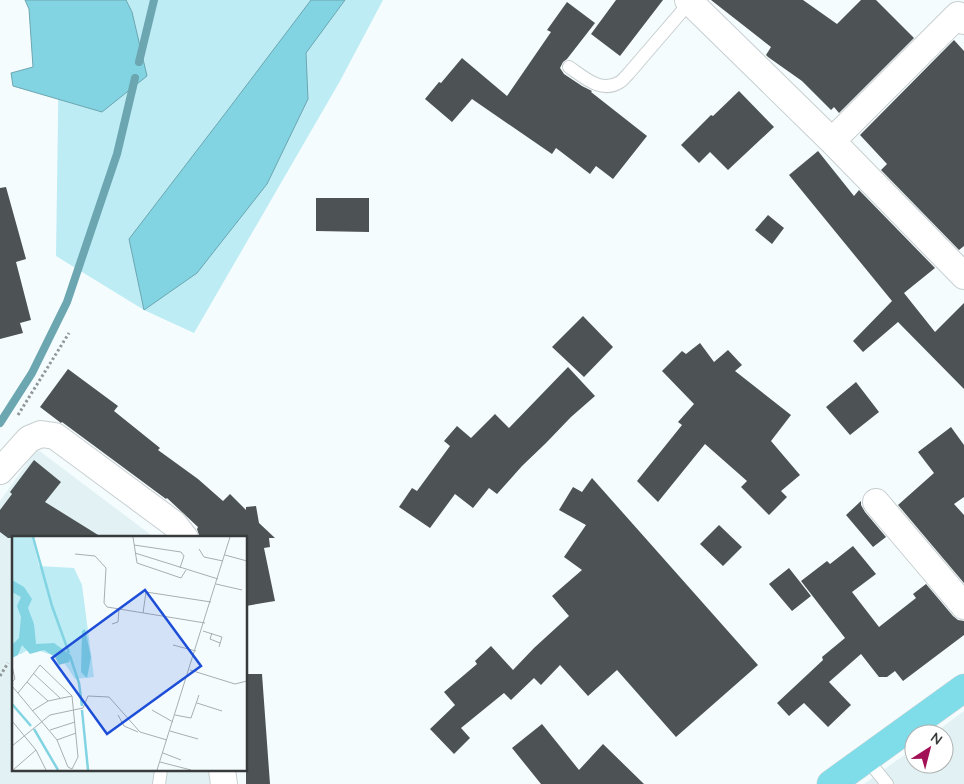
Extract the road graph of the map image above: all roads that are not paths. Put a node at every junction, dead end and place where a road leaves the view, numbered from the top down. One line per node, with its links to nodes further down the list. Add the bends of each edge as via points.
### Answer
1 (689, 1): 3 (lane, via 620,82 605,87 594,84); 4 (street)
2 (962, 15): 4 (street)
3 (569, 67)
4 (832, 141): 5 (street)
5 (964, 276)
6 (0, 471): 8 (street, via 28,439 41,434 55,436 174,524)
7 (876, 502): 9 (street)
8 (183, 536)
9 (964, 606)
10 (964, 688): 11 (main road)
11 (866, 758): 12 (main road); 13 (lane)
12 (831, 784)
13 (887, 784)

